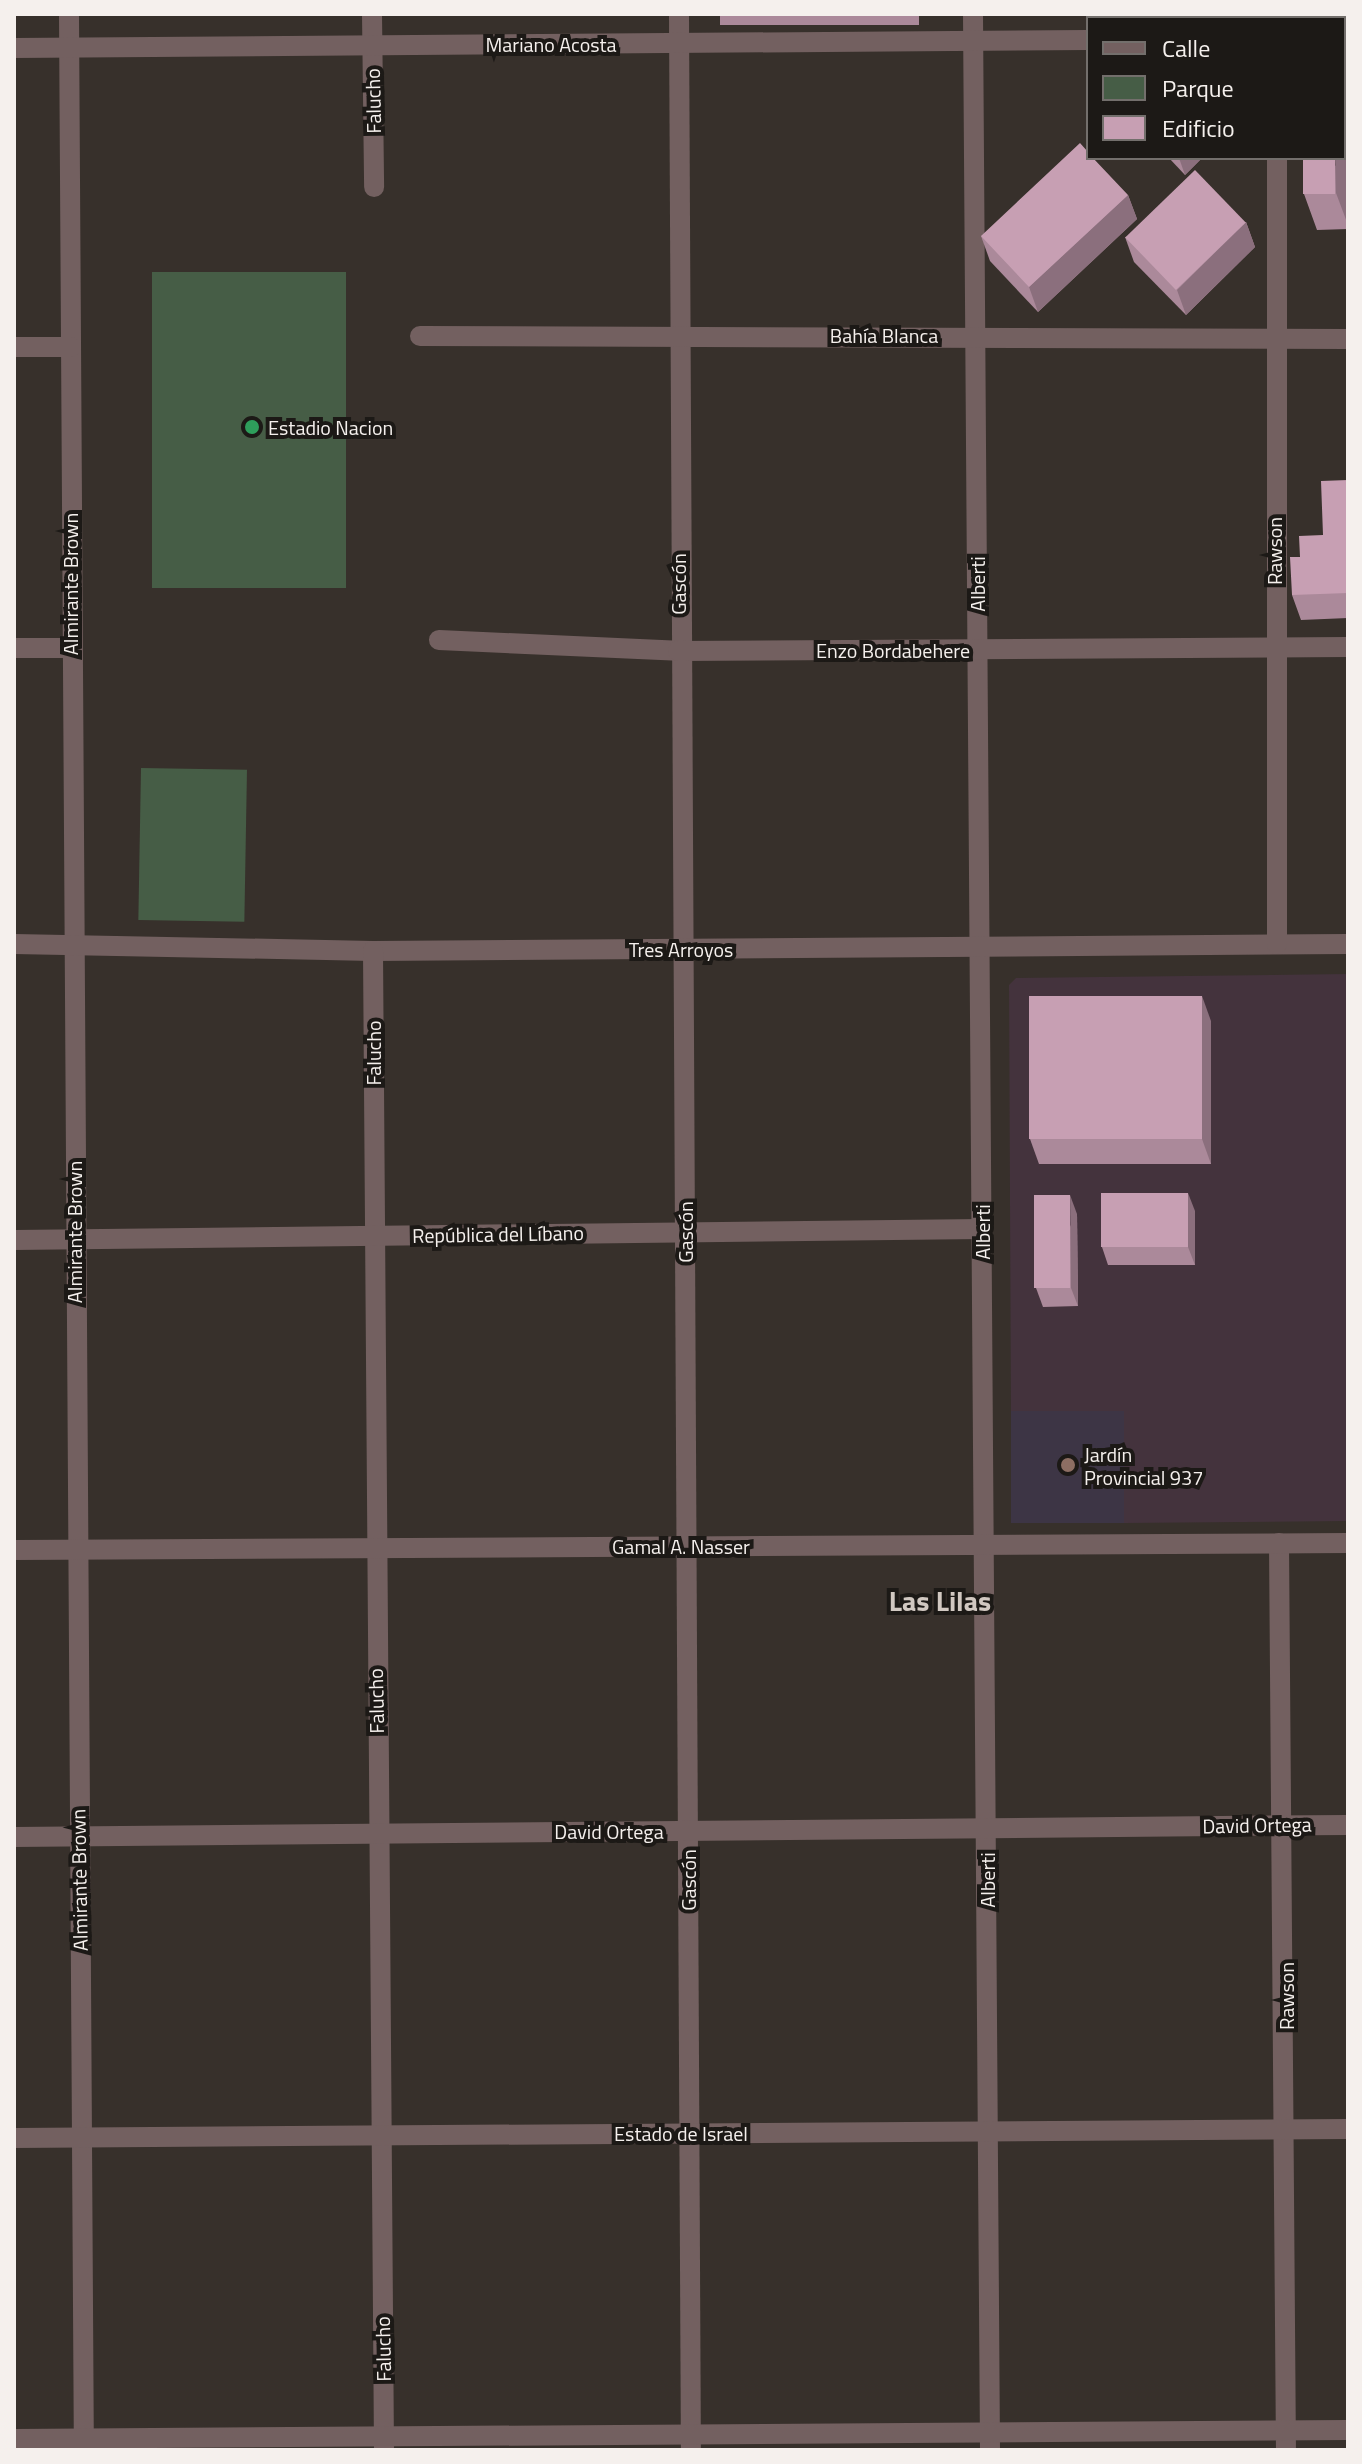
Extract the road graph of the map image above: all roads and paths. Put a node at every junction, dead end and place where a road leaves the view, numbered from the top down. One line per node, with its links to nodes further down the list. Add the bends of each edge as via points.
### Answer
1 (69, 14): 10 (street, Almirante Brown)
2 (372, 14): 8 (street, Falucho)
3 (679, 14): 7 (street, Gascón)
4 (973, 14): 6 (street, Alberti)
5 (1086, 40): 6 (street, Mariano Acosta)
6 (973, 41): 7 (street, Mariano Acosta); 13 (street, Alberti)
7 (679, 43): 8 (street, Mariano Acosta); 15 (street, Gascón)
8 (372, 44): 10 (street, Mariano Acosta); 12 (street, Falucho)
9 (14, 48): 10 (street, Mariano Acosta)
10 (69, 48): 19 (street, Almirante Brown)
11 (1277, 160): 16 (street, Rawson)
12 (374, 187)
13 (976, 334): 15 (street, Bahía Blanca); 16 (street, Bahía Blanca); 25 (street, Alberti)
14 (420, 336): 15 (street, Bahía Blanca)
15 (678, 336): 26 (street, Gascón)
16 (1274, 339): 17 (street, Bahía Blanca); 21 (street, Rawson)
17 (1348, 339)
18 (14, 347): 19 (street)
19 (71, 347): 24 (street, Almirante Brown)
20 (439, 640): 26 (street, Enzo Bordabehere)
21 (1274, 647): 22 (street, Enzo Bordabehere); 25 (street, Enzo Bordabehere); 29 (street, Rawson)
22 (1348, 647)
23 (14, 648): 24 (street)
24 (69, 648): 27 (street, Almirante Brown)
25 (978, 649): 26 (street, Enzo Bordabehere); 31 (street, Alberti)
26 (678, 651): 32 (street, Gascón)
27 (71, 943): 28 (street, Tres Arroyos); 33 (street, Tres Arroyos); 37 (street, Almirante Brown)
28 (14, 944)
29 (1277, 944): 30 (street, Tres Arroyos); 31 (street, Tres Arroyos)
30 (1348, 944)
31 (980, 947): 32 (street, Tres Arroyos); 34 (street, Alberti)
32 (684, 949): 33 (street, Tres Arroyos); 35 (street, Gascón)
33 (373, 951): 36 (street, Falucho)
34 (982, 1229): 35 (street, República del Líbano); 41 (street, Alberti)
35 (685, 1232): 36 (street, República del Líbano); 42 (street, Gascón)
36 (372, 1235): 37 (street, República del Líbano); 43 (street, Falucho)
37 (74, 1238): 38 (street, República del Líbano); 45 (street, Almirante Brown)
38 (14, 1240)
39 (1279, 1543): 40 (street, Gamal A. Nasser); 41 (street, Gamal A. Nasser); 46 (street, Rawson)
40 (1348, 1543)
41 (984, 1545): 42 (street, Gamal A. Nasser); 48 (street, Alberti)
42 (687, 1546): 43 (street, Gamal A. Nasser); 49 (street, Gascón)
43 (375, 1548): 45 (street, Gamal A. Nasser); 50 (street, Falucho)
44 (14, 1550): 45 (street, Gamal A. Nasser)
45 (76, 1550): 51 (street, Almirante Brown)
46 (1286, 1825): 47 (street, David Ortega); 48 (street, David Ortega); 53 (street, Rawson)
47 (1348, 1825)
48 (987, 1828): 49 (street, David Ortega); 55 (street, Alberti)
49 (688, 1831): 50 (street, David Ortega); 56 (street, Gascón)
50 (378, 1833): 51 (street, David Ortega); 57 (street, Falucho)
51 (79, 1836): 52 (street, David Ortega); 58 (street, Almirante Brown)
52 (14, 1837)
53 (1286, 2129): 54 (street, Estado de Israel); 55 (street, Estado de Israel); 62 (street, Rawson)
54 (1348, 2129)
55 (989, 2131): 56 (street, Estado de Israel); 63 (street, Alberti)
56 (689, 2133): 57 (street, Estado de Israel); 64 (street, Gascón)
57 (381, 2135): 58 (street, Estado de Israel); 65 (street, Falucho)
58 (81, 2137): 59 (street, Estado de Israel); 66 (street, Almirante Brown)
59 (14, 2138)
60 (1348, 2430): 62 (street)
61 (14, 2439): 66 (street)
62 (1286, 2440): 63 (street)
63 (990, 2441): 64 (street)
64 (691, 2442): 65 (street)
65 (384, 2443): 66 (street)
66 (84, 2444)

